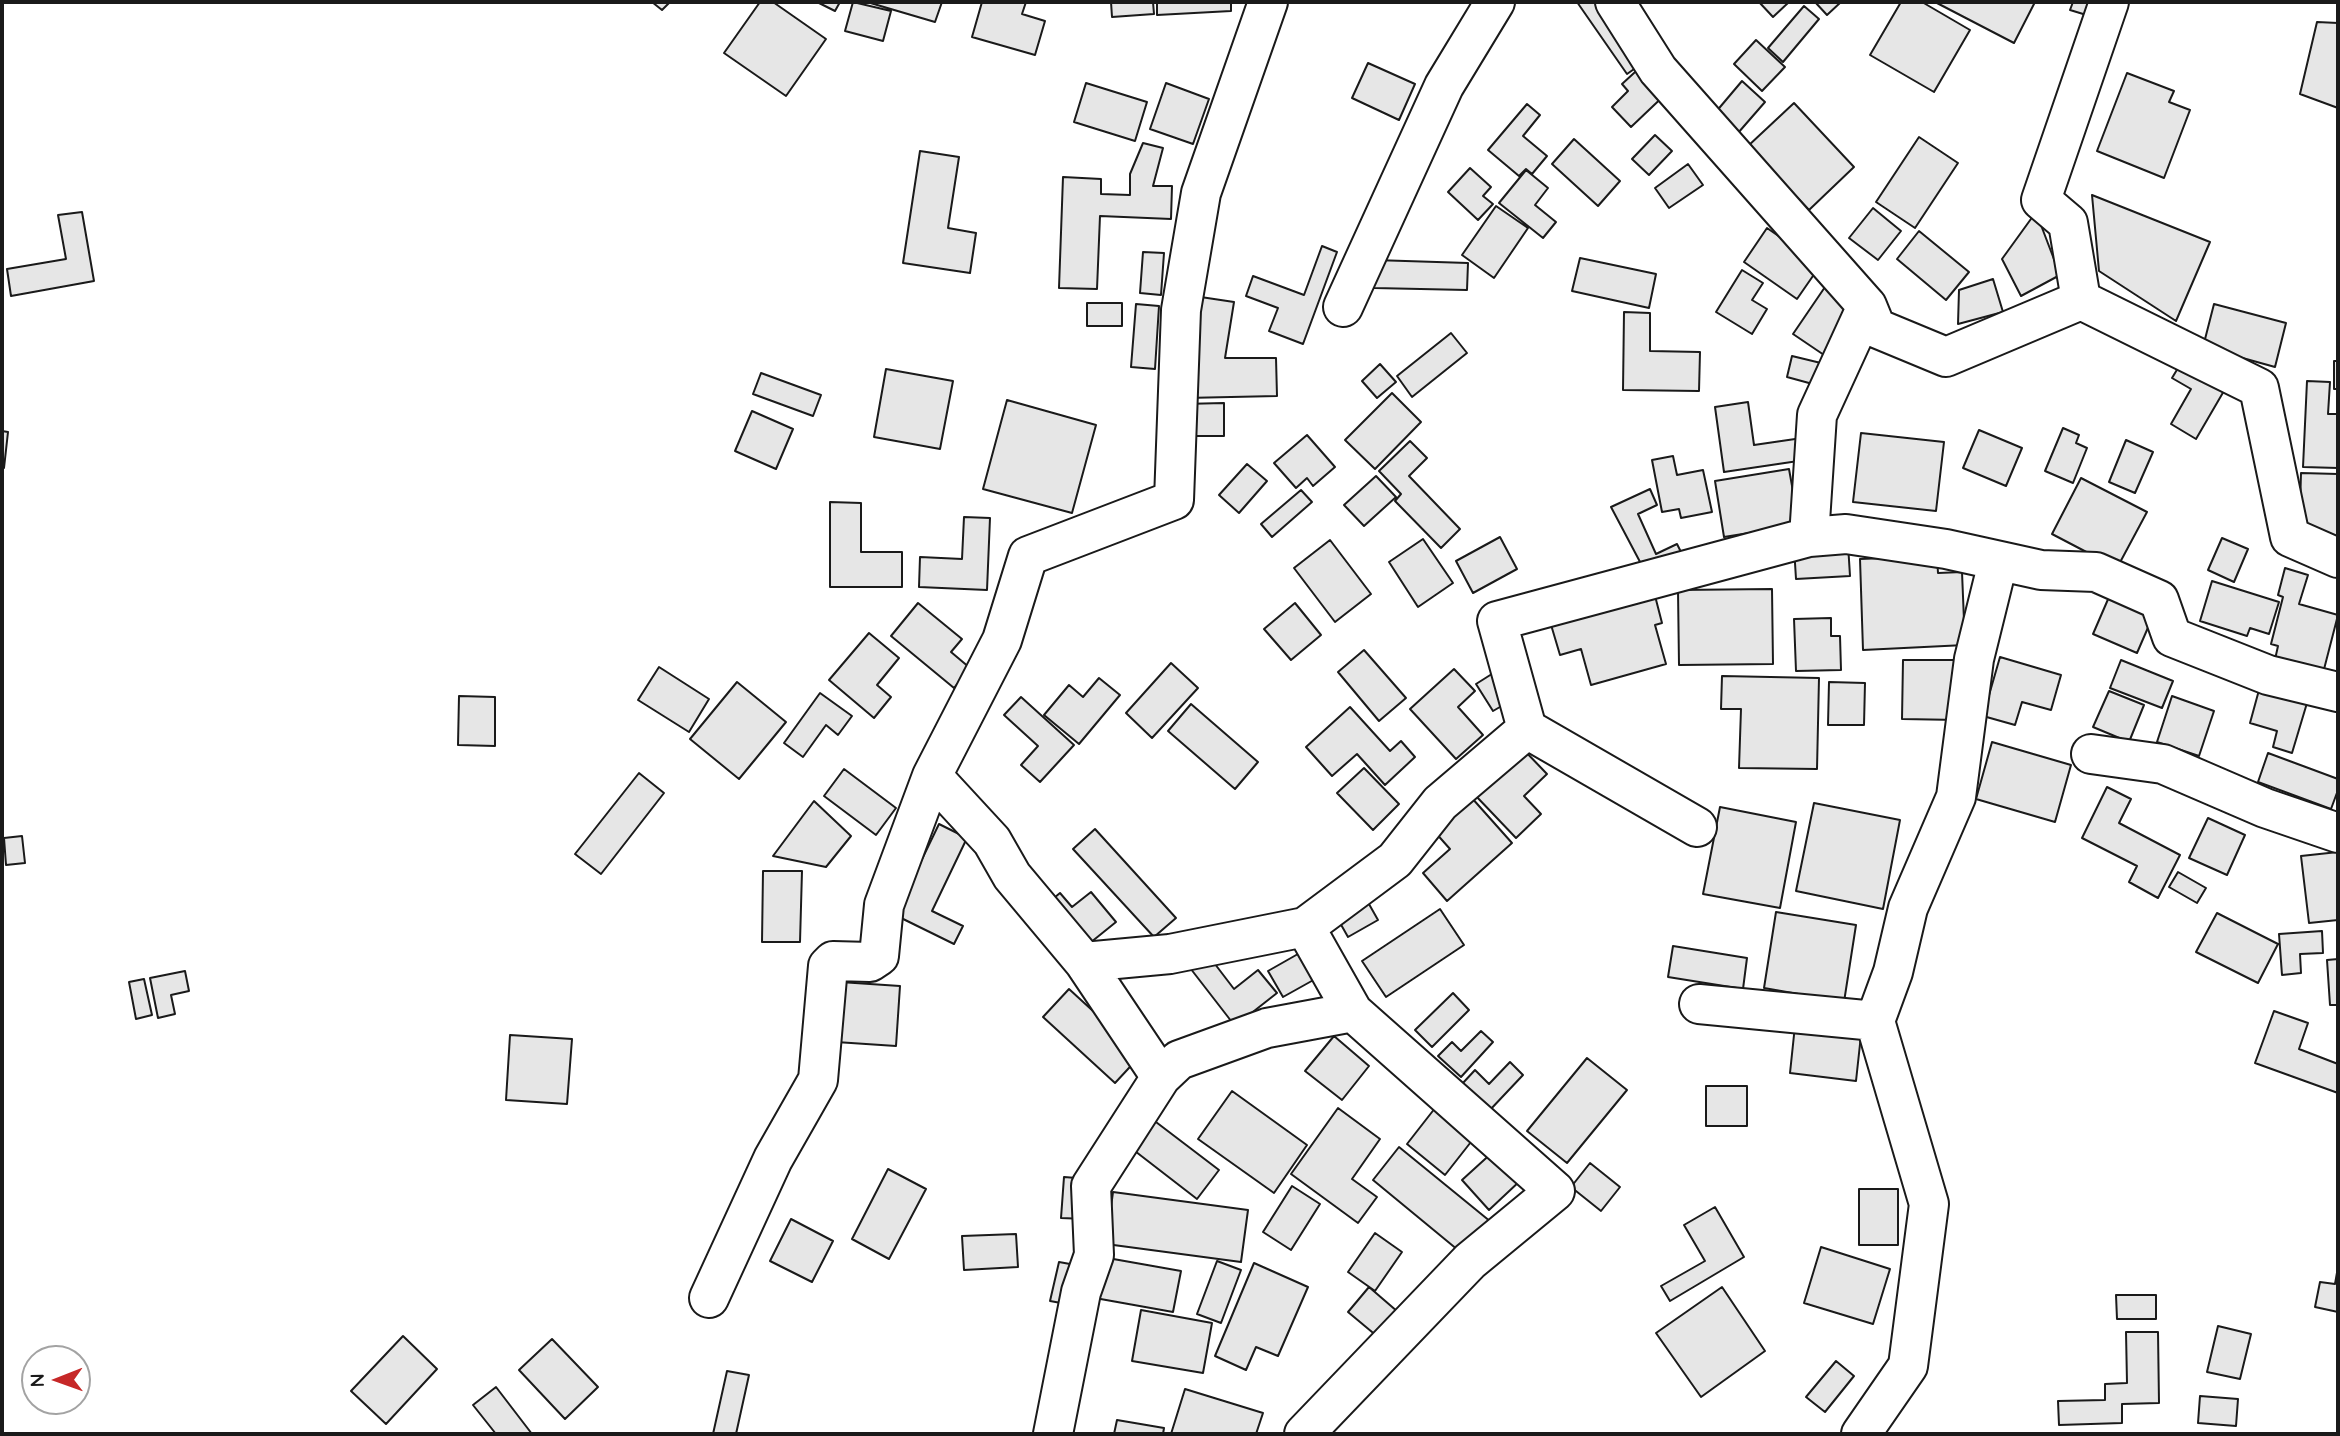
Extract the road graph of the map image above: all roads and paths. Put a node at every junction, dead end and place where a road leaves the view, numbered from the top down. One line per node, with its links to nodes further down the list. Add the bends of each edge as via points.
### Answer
1 (1268, 2): 14 (street, via 1201,193 1181,310 1174,500 1028,556 1002,640)
2 (1495, 2): 7 (street, via 1444,86)
3 (1615, 2): 6 (street, via 1658,70)
4 (2109, 2): 5 (street, via 2041,200 2068,223)
5 (2081, 300): 6 (street, via 1946,357 1876,328); 9 (street, via 2259,388 2290,537)
6 (1867, 306): 8 (street, via 1817,415)
7 (1343, 307)
8 (1809, 537): 10 (street, via 1846,534); 12 (street, via 1497,621)
9 (2338, 558)
10 (1998, 562): 11 (street, via 2041,570 2096,572 2160,600 2172,637 2268,675); 21 (street, via 1975,659 1956,797 1908,908 1893,972)
11 (2338, 692)
12 (1527, 729): 15 (street); 17 (street, via 1440,803 1395,860)
13 (2091, 754): 16 (street, via 2164,764 2265,808)
14 (932, 776): 18 (street, via 992,841 1012,876); 23 (street, via 884,905 879,956 870,962 833,961 828,966 818,1080 773,1159)
15 (1698, 827)
16 (2338, 833)
17 (1305, 927): 18 (street, via 1170,954); 20 (street)
18 (1084, 962): 22 (street)
19 (1699, 1004): 21 (street)
20 (1353, 1012): 22 (street, via 1267,1028 1179,1060); 25 (street, via 1555,1191 1470,1261)
21 (1875, 1021): 26 (street, via 1929,1204 1908,1366)
22 (1161, 1077): 24 (street, via 1091,1186 1094,1255 1081,1292)
23 (709, 1297)
24 (1053, 1434)
25 (1304, 1434)
26 (1861, 1434)

